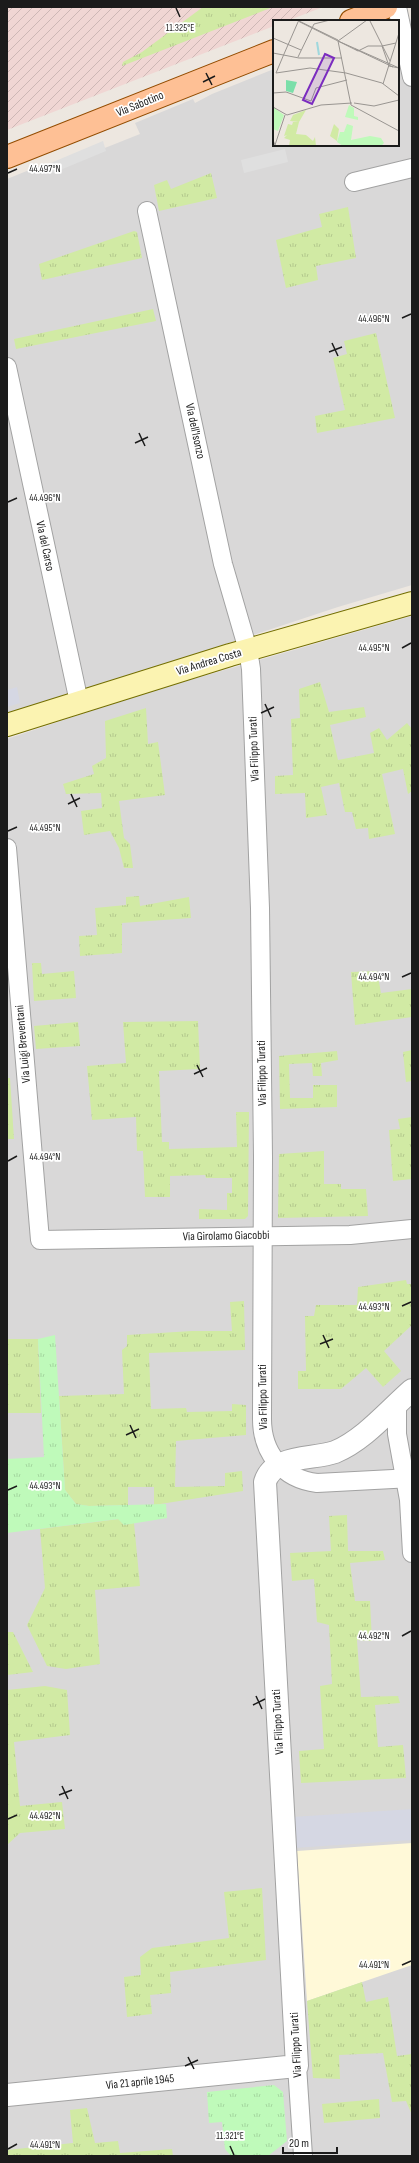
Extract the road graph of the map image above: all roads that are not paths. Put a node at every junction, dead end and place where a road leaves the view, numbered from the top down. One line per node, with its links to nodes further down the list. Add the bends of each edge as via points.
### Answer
1 (386, 7): 3 (main road)
2 (397, 7): 5 (street)
3 (354, 20)
4 (273, 51): 6 (main road, Via Sabotino)
5 (412, 77)
6 (7, 157)
7 (412, 168): 8 (street)
8 (354, 182)
9 (147, 211): 12 (street, Via dell'Isonzo, via 223,564)
10 (7, 367): 13 (street, Via del Carso)
11 (412, 603): 12 (main road, Via Andrea Costa)
12 (248, 650): 13 (main road, Via Andrea Costa); 17 (street, Via Filippo Turati, via 251,669 260,908)
13 (79, 702): 14 (main road, Via Andrea Costa)
14 (7, 725)
15 (7, 848): 18 (street, Via Luigi Breventani)
16 (412, 1229): 17 (street, Via Girolamo Giacobbi, via 350,1235)
17 (263, 1235): 18 (street, Via Girolamo Giacobbi); 20 (street, Via Filippo Turati, via 262,1428 268,1448)
18 (40, 1240)
19 (405, 1397): 20 (street, via 347,1445 320,1456); 21 (street, via 396,1434)
20 (279, 1464): 21 (street, via 290,1475 312,1482); 23 (street, Via Filippo Turati, via 267,1475 265,1482)
21 (408, 1478): 22 (street)
22 (412, 1553)
23 (297, 2066): 24 (street, Via 21 aprile 1945); 25 (street, Via Filippo Turati)
24 (7, 2095)
25 (303, 2156)

